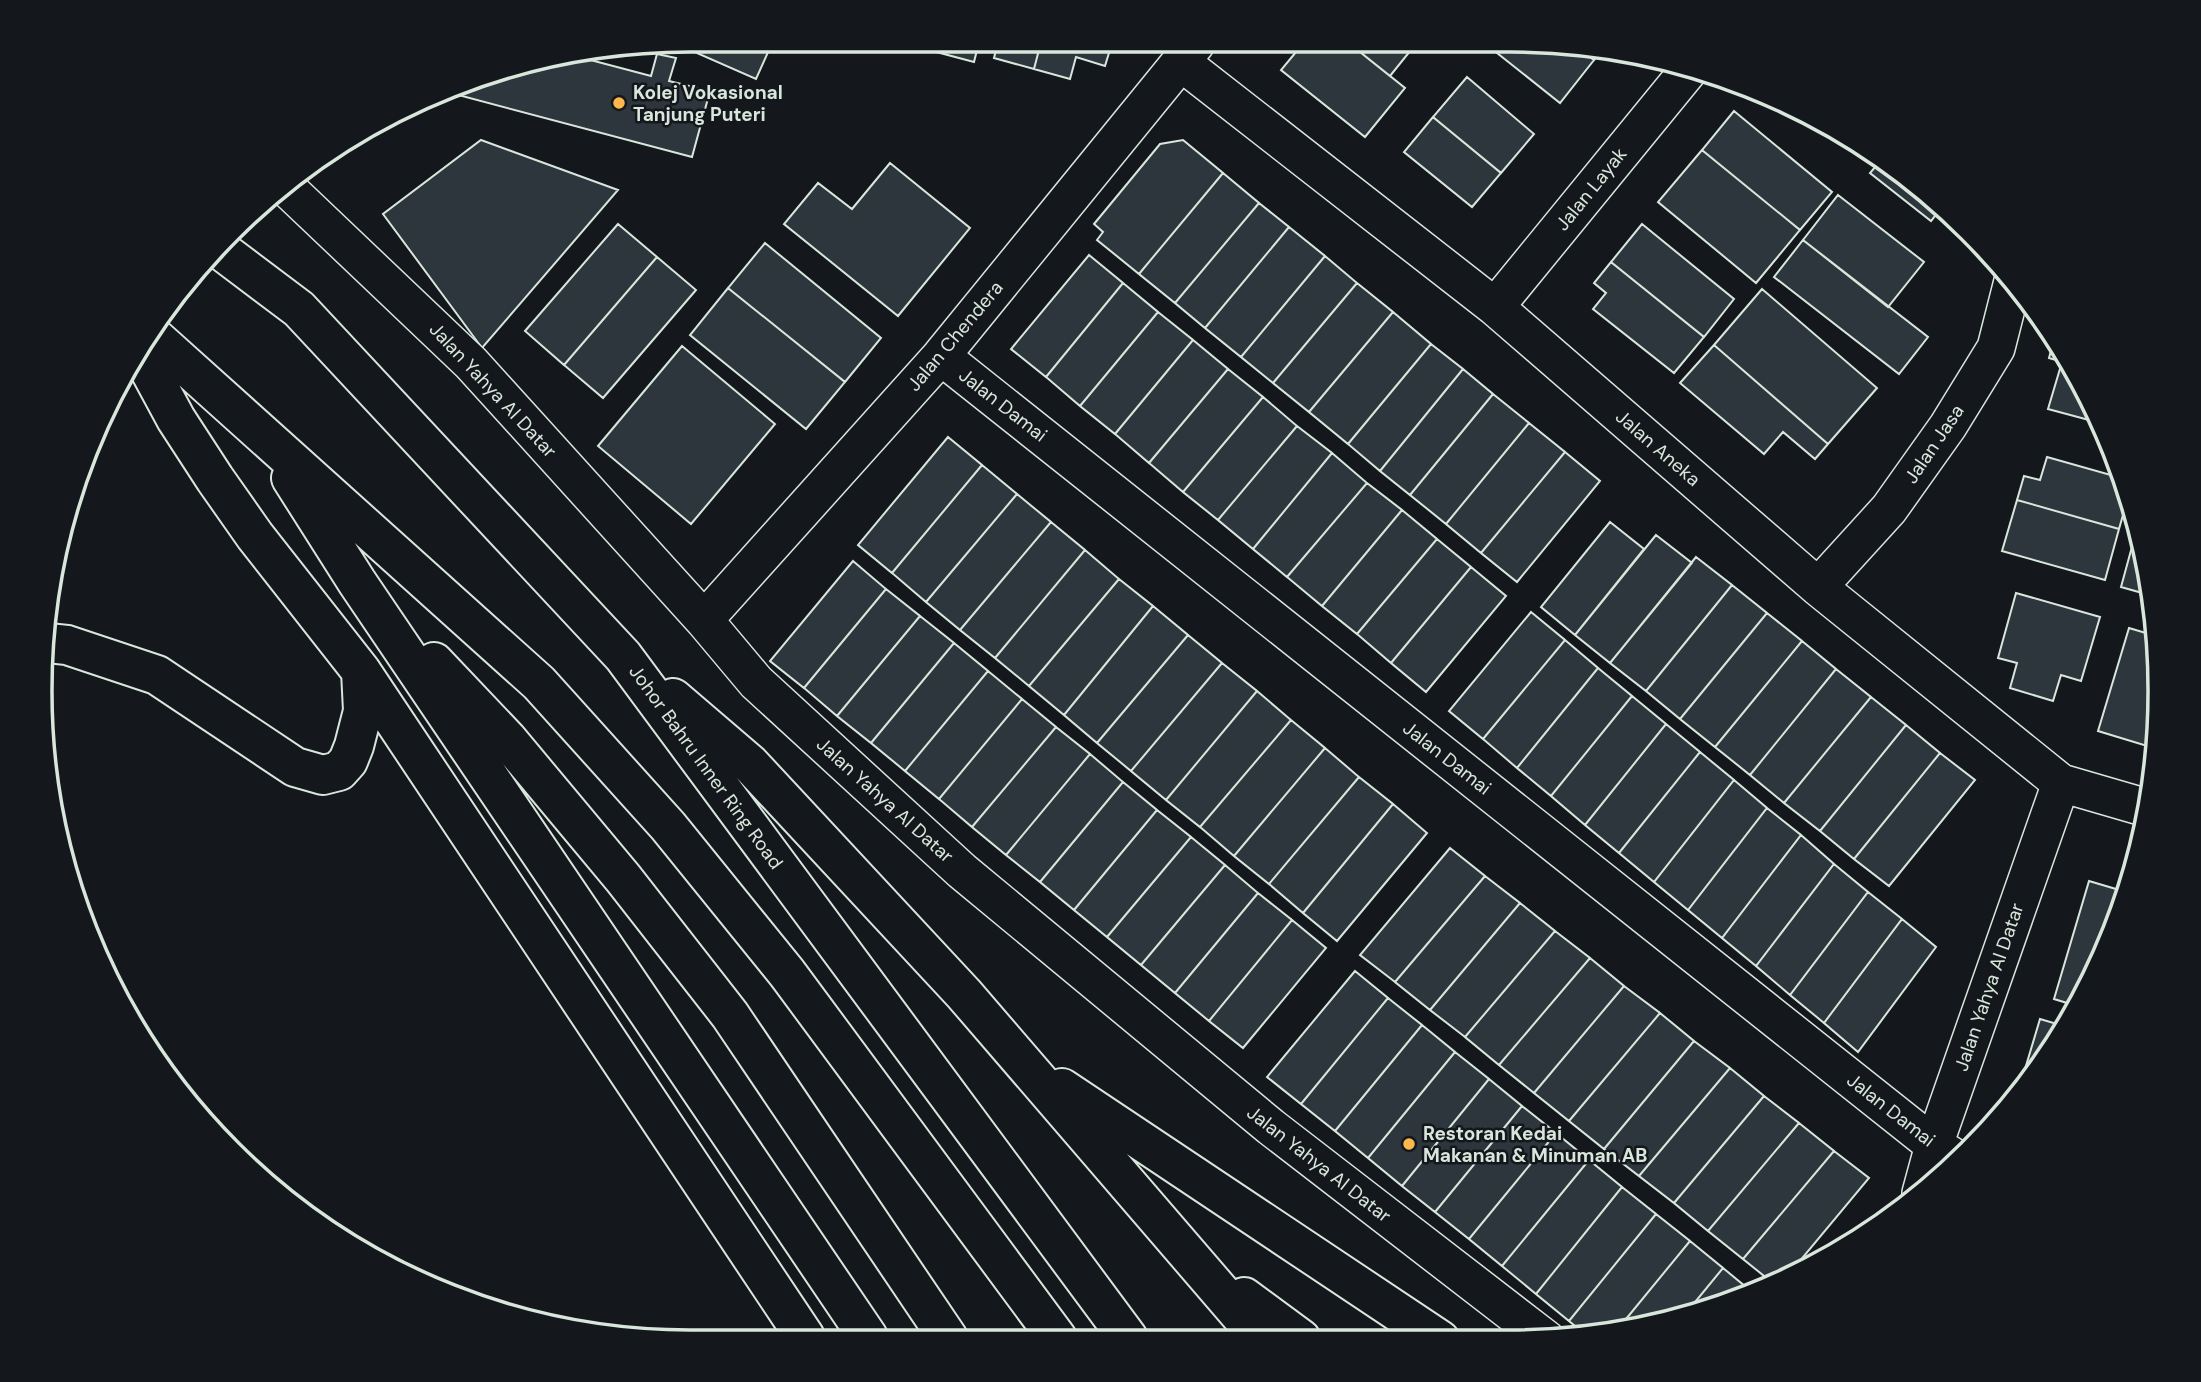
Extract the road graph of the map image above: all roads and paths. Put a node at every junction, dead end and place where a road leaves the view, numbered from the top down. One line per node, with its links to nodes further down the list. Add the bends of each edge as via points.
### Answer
1 (1189, 52): 6 (street, Jalan Aneka); 8 (street, Jalan Chendera)
2 (1683, 77): 6 (street, Jalan Layak)
3 (292, 193): 13 (street, Jalan Yahya Al Datar, via 471,363)
4 (226, 254): 15 (highway, Johor Bahru Inner Ring Road, via 299,309)
5 (2010, 294): 12 (street, Jalan Jasa, via 1996,348 1948,426 1889,509)
6 (1494, 307): 12 (street, Jalan Aneka)
7 (157, 340): 10 (highway)
8 (941, 355): 13 (street, Jalan Chendera); 20 (street, Jalan Damai)
9 (145, 361): 16 (highway, via 215,479)
10 (265, 438): 11 (highway); 26 (highway, via 538,682 668,826 787,973)
11 (357, 582): 24 (highway); 25 (highway, via 507,739 631,888 730,1016)
12 (1818, 587): 17 (street, Jalan Aneka)
13 (704, 620): 22 (street, Jalan Yahya Al Datar, via 756,682 962,870 1271,1127)
14 (55, 644): 16 (highway, via 157,675 295,767 323,775 339,771 354,746 363,711)
15 (623, 656): 19 (highway, via 750,764); 27 (highway, Johor Bahru Inner Ring Road)
16 (361, 671): 23 (highway)
17 (2062, 783): 18 (street, Jalan Aneka); 20 (street, Jalan Yahya Al Datar)
18 (2138, 805)
19 (1022, 1062): 21 (highway); 31 (highway)
20 (1943, 1159)
21 (1192, 1258): 28 (highway); 29 (highway); 30 (highway)
22 (1533, 1329)
23 (801, 1330)
24 (862, 1330)
25 (943, 1330)
26 (1051, 1330)
27 (1122, 1330)
28 (1228, 1330)
29 (1253, 1330)
30 (1289, 1330)
31 (1425, 1330)

